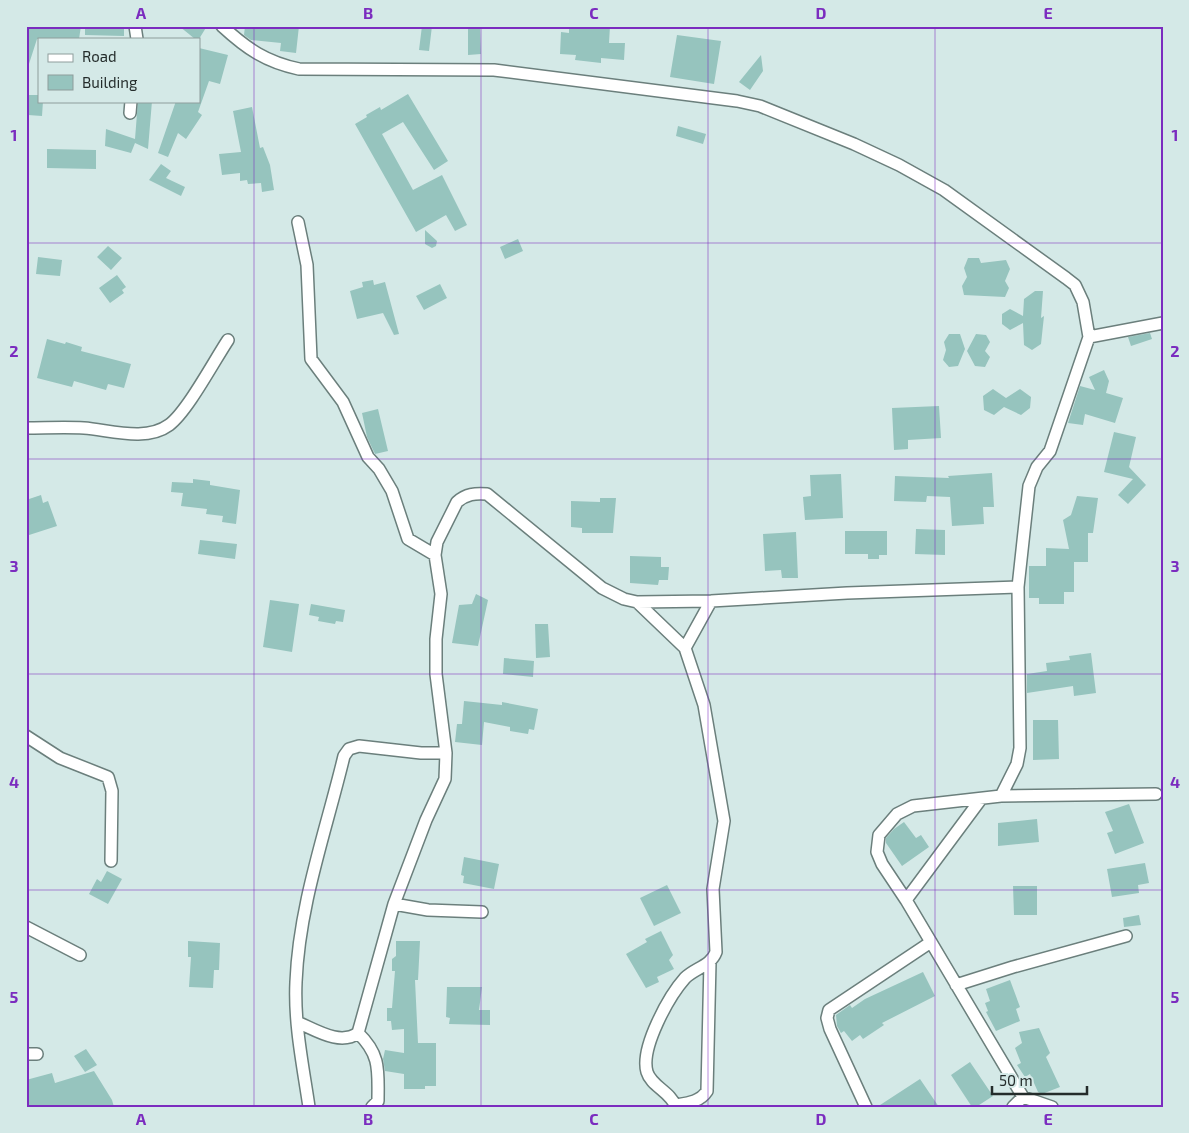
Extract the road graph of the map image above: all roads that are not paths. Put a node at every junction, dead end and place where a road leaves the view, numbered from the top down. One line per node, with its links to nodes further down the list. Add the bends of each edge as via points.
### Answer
1 (222, 26): 4 (street, via 264,59 278,65 299,68 494,70 737,101 781,113 872,152 936,186 1066,278 1075,285 1083,302)
2 (298, 222): 7 (street, via 307,265 311,360 342,402 368,457 392,491 408,539)
3 (1163, 323): 4 (street)
4 (1089, 337): 8 (street, via 1050,451 1037,467 1029,486)
5 (228, 340): 6 (street, via 180,414 159,430 139,433)
6 (26, 428)
7 (435, 555): 9 (street, via 437,542 457,502 472,494 487,494 602,588); 13 (street, via 441,594 436,674)
8 (1018, 587): 10 (street); 15 (street, via 1020,748 1018,764)
9 (637, 602): 10 (street); 11 (street)
10 (711, 602): 11 (street)
11 (685, 648): 25 (street, via 704,705 724,822 714,890 716,952)
12 (26, 736): 17 (street, via 60,758 108,777 112,792)
13 (446, 753): 19 (street, via 445,779); 27 (street, via 421,754 359,746 346,751 316,855 300,941)
14 (1156, 794): 15 (street)
15 (1001, 796): 16 (street)
16 (981, 799): 18 (street); 18 (street, via 913,806 897,814 879,835 877,852)
17 (111, 861)
18 (906, 900): 23 (street)
19 (394, 904): 20 (street, via 428,910); 28 (street)
20 (482, 912)
21 (26, 927): 24 (street)
22 (1126, 936): 26 (street)
23 (931, 942): 26 (street); 33 (street, via 829,1010 830,1029)
24 (80, 954)
25 (710, 962): 30 (street, via 707,1091 694,1102); 30 (street, via 686,977 679,986 665,1008 647,1050 648,1075 673,1099)
26 (956, 985): 29 (street)
27 (297, 1022): 28 (street, via 341,1039); 31 (street)
28 (358, 1033): 32 (street, via 373,1049 376,1058 378,1102)
29 (1023, 1098): 34 (street); 35 (street)
30 (675, 1106)
31 (309, 1107)
32 (372, 1107)
33 (866, 1107)
34 (1012, 1107)
35 (1052, 1107)

